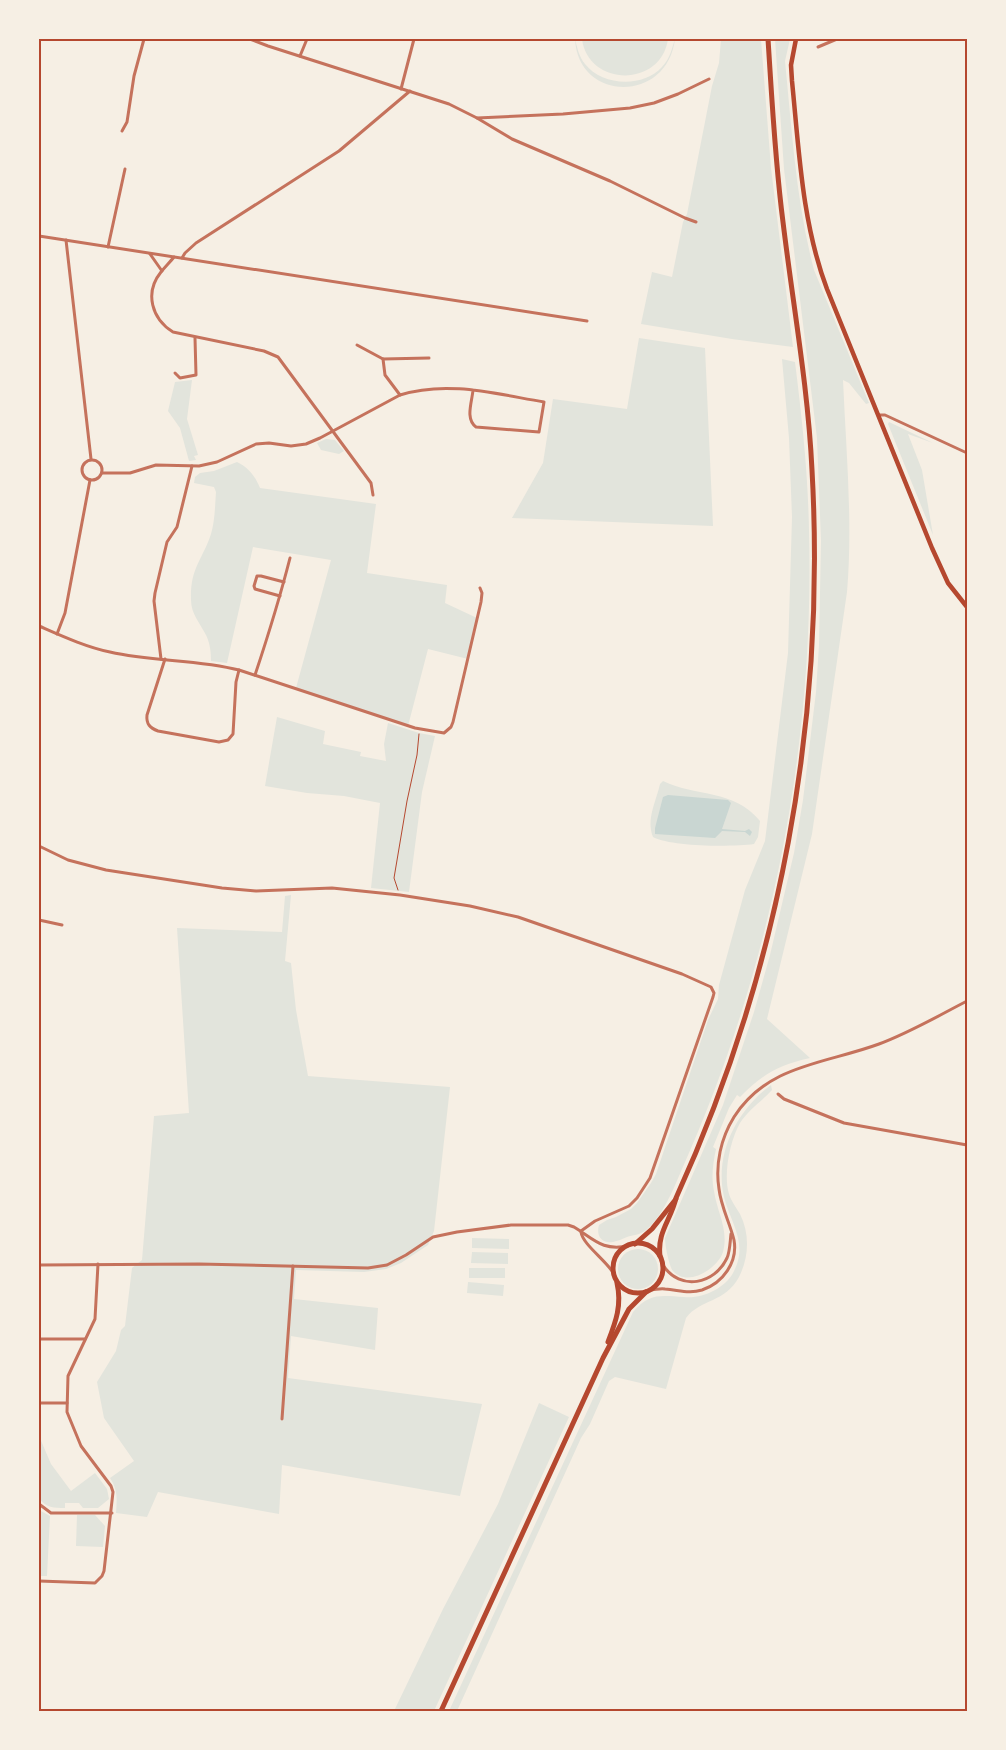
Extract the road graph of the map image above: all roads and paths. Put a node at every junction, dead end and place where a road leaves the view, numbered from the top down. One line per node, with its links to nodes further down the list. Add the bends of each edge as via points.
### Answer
1 (144, 39): 14 (street, via 127,122)
2 (250, 39): 9 (street)
3 (307, 39): 9 (street)
4 (414, 39): 11 (street)
5 (768, 39): 58 (main road, via 779,184 812,467 816,571 810,688 794,816 768,941 730,1066)
6 (796, 39): 32 (main road, via 791,73 808,222 821,273)
7 (837, 39): 8 (street)
8 (818, 47)
9 (300, 56): 11 (street)
10 (709, 79): 13 (street, via 678,94 630,108)
11 (401, 89): 12 (street)
12 (410, 91): 13 (street, via 449,104); 22 (street, via 339,151 196,243)
13 (477, 118): 16 (street, via 512,139)
14 (122, 131)
15 (125, 169): 19 (street)
16 (696, 222)
17 (39, 236): 18 (street)
18 (66, 240): 19 (street); 35 (street)
19 (108, 247): 20 (street)
20 (149, 253): 21 (street); 23 (street)
21 (174, 257): 22 (street); 23 (street)
22 (182, 258): 24 (street)
23 (162, 271): 25 (street, via 152,293 155,313 162,324 174,332)
24 (587, 321)
25 (194, 338): 29 (street, via 196,375 180,378); 33 (street, via 264,351 278,357)
26 (357, 345): 28 (street)
27 (429, 358): 28 (street)
28 (383, 359): 31 (street, via 385,375)
29 (175, 373)
30 (473, 390): 30 (street, via 544,402 539,432 472,425 469,418); 31 (street, via 435,387)
31 (400, 395): 33 (street)
32 (878, 415): 34 (street); 44 (main road, via 939,563 954,592)
33 (333, 430): 36 (street, via 306,444 256,444 217,462); 39 (street, via 371,483)
34 (967, 453)
35 (91, 459): 37 (street, via 100,463); 38 (street, via 81,468 84,477)
36 (192, 466): 37 (street, via 156,465 128,473); 47 (street, via 177,527 167,542 154,594)
37 (102, 473): 38 (street)
38 (90, 480): 46 (street, via 66,614)
39 (373, 495)
40 (290, 558): 41 (street)
41 (284, 582): 43 (street); 43 (street, via 260,576 256,578 256,589)
42 (480, 588): 50 (street, via 481,602 451,727 444,733)
43 (280, 596): 49 (street)
44 (967, 607)
45 (39, 626): 46 (street)
46 (57, 634): 47 (street, via 111,653)
47 (163, 659): 48 (street); 48 (street, via 147,715 149,726 158,731 219,742 228,740 232,734)
48 (239, 670): 49 (street)
49 (255, 675): 50 (street)
50 (420, 729): 52 (path, via 394,878)
51 (39, 846): 52 (street, via 68,860 106,870 222,888 256,891 332,888)
52 (400, 895): 59 (street, via 518,917 682,974 703,982 713,990 714,997 650,1178 629,1206)
53 (39, 920): 54 (street)
54 (62, 925)
55 (967, 1001): 60 (street, via 880,1044 781,1074 750,1097 730,1124 720,1153 718,1188)
56 (778, 1094): 57 (street, via 844,1123)
57 (967, 1145)
58 (676, 1198): 61 (main road, via 652,1229); 63 (main road, via 661,1236)
59 (580, 1231): 62 (street, via 608,1247); 67 (street, via 568,1225 485,1227 433,1237 387,1265 368,1268); 68 (street, via 587,1245 607,1264)
60 (731, 1231): 66 (street, via 726,1258 708,1277 682,1282 671,1276); 69 (street, via 734,1245 732,1262 713,1285 693,1292)
61 (635, 1244): 62 (main road); 63 (main road, via 651,1247)
62 (628, 1246): 68 (main road, via 615,1259)
63 (660, 1256): 66 (main road)
64 (98, 1264): 65 (street); 67 (street); 71 (street, via 95,1319)
65 (39, 1265)
66 (663, 1265): 69 (main road, via 660,1282)
67 (293, 1266): 75 (street)
68 (615, 1277): 69 (main road, via 621,1287 629,1291); 72 (main road, via 619,1307)
69 (648, 1291): 72 (main road, via 629,1309)
70 (39, 1339): 71 (street)
71 (85, 1339): 74 (street, via 68,1376)
72 (603, 1358): 79 (main road)
73 (39, 1403): 74 (street)
74 (67, 1403): 77 (street, via 67,1412 81,1446 111,1486)
75 (282, 1419)
76 (39, 1504): 77 (street, via 51,1512)
77 (112, 1513): 78 (street, via 104,1571 99,1580 90,1584)
78 (39, 1581)
79 (442, 1711)

